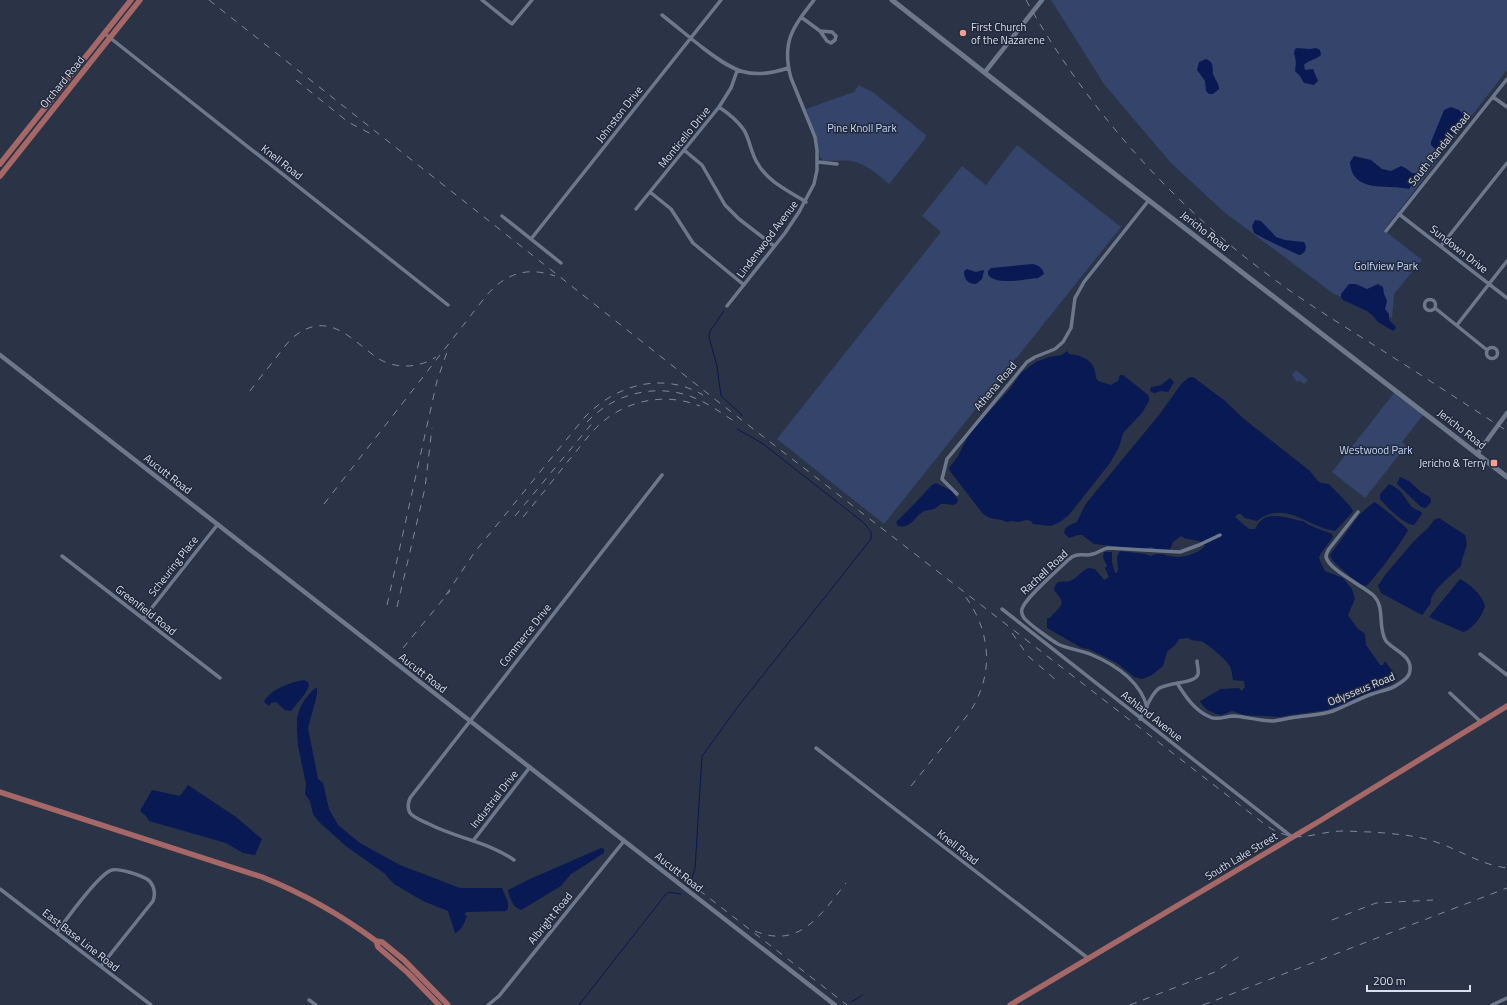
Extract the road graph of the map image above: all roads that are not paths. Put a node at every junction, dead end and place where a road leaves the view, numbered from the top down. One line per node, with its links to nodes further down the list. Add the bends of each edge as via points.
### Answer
1 (131, 0): 12 (main road, Orchard Road)
2 (140, 0): 13 (main road, Orchard Road)
3 (482, 0): 4 (street, via 512,24)
4 (532, 0)
5 (721, 0): 14 (street, Johnston Drive)
6 (814, 0): 10 (street, Lindenwood Avenue)
7 (892, 0): 17 (main road, Jericho Road)
8 (1042, 0): 17 (street)
9 (662, 15): 14 (street)
10 (801, 17): 11 (street); 15 (street, Lindenwood Avenue, via 791,32)
11 (820, 31)
12 (104, 34): 13 (street, Knell Road); 25 (main road, Orchard Road)
13 (110, 38): 27 (main road, Orchard Road); 43 (street, Knell Road)
14 (690, 38): 16 (street); 35 (street, Johnston Drive)
15 (788, 68): 16 (street, via 762,74); 23 (street, Lindenwood Avenue, via 814,137)
16 (737, 71): 20 (street, Monticello Drive, via 731,88)
17 (985, 72): 29 (main road, Jericho Road)
18 (1507, 79): 19 (street, South Randall Road)
19 (1493, 97): 21 (street); 32 (street, South Randall Road)
20 (719, 107): 22 (street, Monticello Drive); 30 (street, via 731,115 744,130 757,164 768,177)
21 (1507, 107)
22 (684, 150): 28 (street, Monticello Drive); 36 (street, via 702,165 725,205)
23 (818, 162): 26 (street); 30 (street, Lindenwood Avenue, via 814,184)
24 (1507, 163): 37 (street)
25 (0, 164)
26 (837, 164)
27 (0, 176)
28 (650, 192): 31 (street, Monticello Drive); 41 (street, via 671,209 694,243)
29 (1149, 200): 50 (main road, Jericho Road); 53 (street, Athena Road, via 1084,282 1075,298 1071,328 1063,342 1056,349 1027,362 947,459 942,479)
30 (806, 202): 36 (street, Lindenwood Avenue)
31 (636, 209)
32 (1399, 214): 34 (street, South Randall Road); 37 (street, Sundown Drive)
33 (502, 216): 35 (street)
34 (1386, 231)
35 (530, 239): 39 (street)
36 (774, 246): 41 (street, Lindenwood Avenue)
37 (1440, 246): 40 (street, Sundown Drive)
38 (1507, 261): 40 (street)
39 (561, 263)
40 (1489, 284): 42 (street, Sundown Drive); 46 (street)
41 (744, 285): 44 (street, Lindenwood Avenue)
42 (1507, 298)
43 (448, 305)
44 (727, 306)
45 (1435, 308): 46 (street)
46 (1457, 325): 47 (street)
47 (1487, 350)
48 (0, 355): 55 (street, Aucutt Road)
49 (1507, 414): 50 (street)
50 (1477, 454): 52 (main road, Jericho Road)
51 (662, 475): 69 (street, Commerce Drive)
52 (1507, 477)
53 (957, 494)
54 (1358, 512): 64 (street, Odysseus Road, via 1329,549 1326,558 1351,581 1377,599 1385,639 1410,665 1410,673 1406,679 1395,686 1332,711 1274,721 1240,716 1220,719 1210,717 1190,702)
55 (218, 524): 59 (street, Scheuring Place); 69 (street, Aucutt Road)
56 (1220, 535): 67 (street, Rachell Road, via 1180,552 1104,548 1091,555 1075,555 1028,598 1023,606 1021,612 1024,618 1056,642 1091,654 1125,675 1145,698)
57 (62, 556): 59 (street, Greenfield Road)
58 (1002, 609): 68 (street, Ashland Avenue)
59 (143, 619): 63 (street, Greenfield Road)
60 (1480, 654): 62 (street)
61 (1197, 661): 64 (street, via 1198,676 1194,680)
62 (1507, 675)
63 (220, 678)
64 (1177, 683): 67 (street, via 1159,688)
65 (1450, 693): 70 (street)
66 (1507, 706): 70 (main road, South Lake Street)
67 (1147, 707): 68 (street)
68 (1140, 719): 74 (street, Ashland Avenue)
69 (470, 720): 72 (street, Aucutt Road); 75 (street, Commerce Drive, via 407,804 409,812 418,819 444,832)
70 (1481, 722): 74 (main road, South Lake Street)
71 (816, 748): 81 (street, Knell Road)
72 (530, 767): 75 (street, Industrial Drive); 76 (street, Aucutt Road)
73 (0, 792): 80 (main road, via 267,879 316,902)
74 (1292, 837): 81 (main road, South Lake Street)
75 (473, 841): 77 (street, via 503,852)
76 (624, 841): 89 (street, Albright Road, via 499,996); 90 (street, Aucutt Road)
77 (514, 860)
78 (0, 889): 79 (street, East Base Line Road)
79 (57, 932): 82 (street, East Base Line Road); 82 (street, via 107,872 118,869 149,880 155,891 153,901)
80 (376, 941): 87 (main road, via 378,947); 88 (main road, via 382,942 404,960)
81 (1089, 959): 91 (main road, South Lake Street)
82 (101, 966): 85 (street, East Base Line Road)
83 (1507, 998): 92 (street)
84 (309, 1000): 86 (street)
85 (151, 1005)
86 (316, 1005)
87 (439, 1005)
88 (448, 1005)
89 (488, 1005)
90 (835, 1005)
91 (1010, 1005)
92 (1492, 1005)

